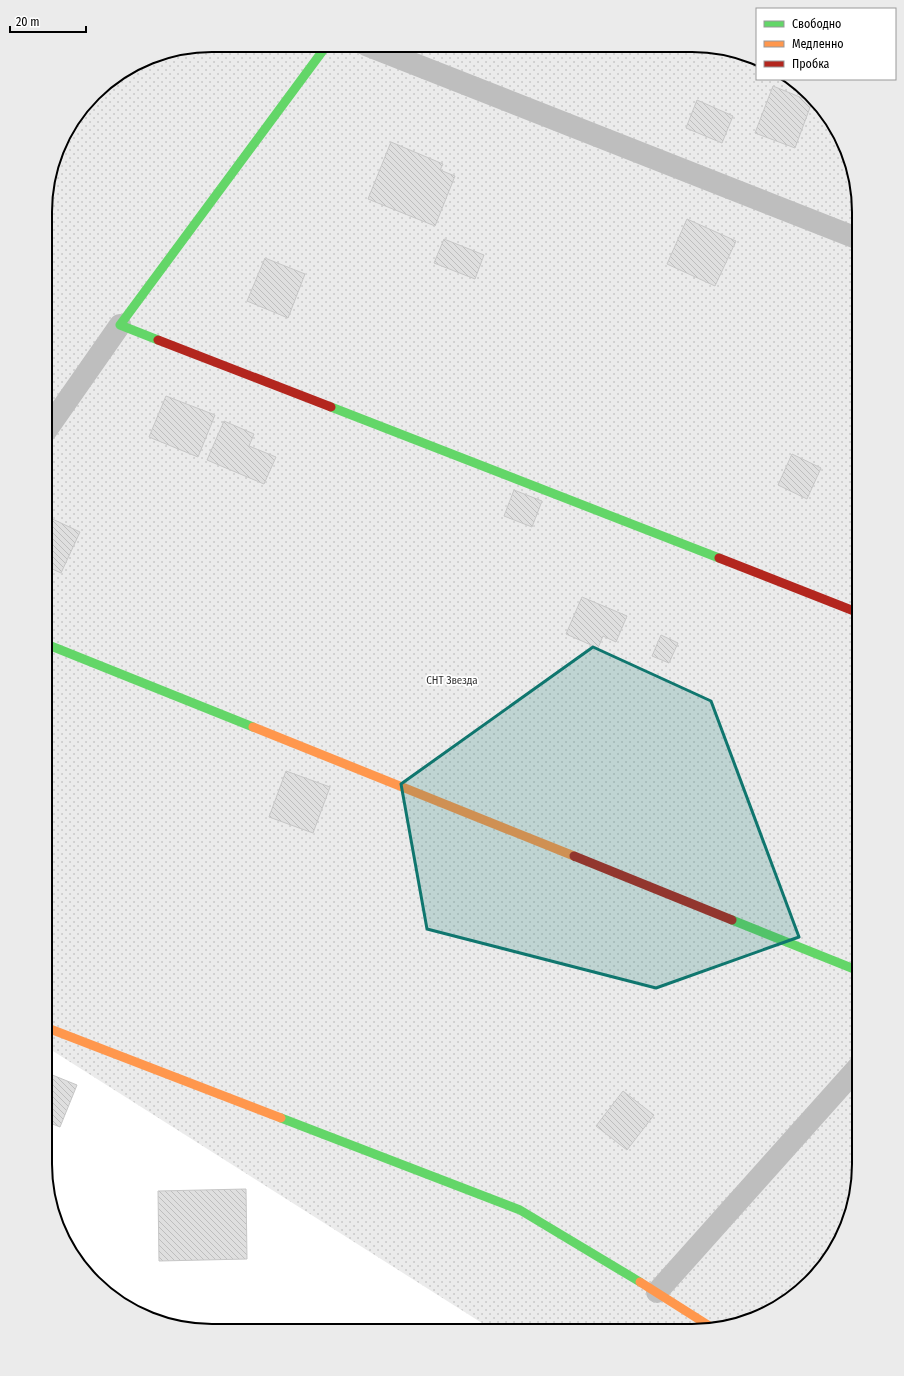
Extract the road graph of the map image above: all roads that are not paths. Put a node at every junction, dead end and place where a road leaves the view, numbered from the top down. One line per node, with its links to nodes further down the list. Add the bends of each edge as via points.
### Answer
1 (322, 52): 4 (street)
2 (384, 52): 3 (street)
3 (852, 236)
4 (120, 325): 5 (street); 6 (street)
5 (52, 422)
6 (852, 610)
7 (52, 646): 8 (street)
8 (852, 968)
9 (52, 1030): 11 (street, via 520,1210)
10 (852, 1074): 11 (street)
11 (657, 1292): 12 (street)
12 (706, 1324)

